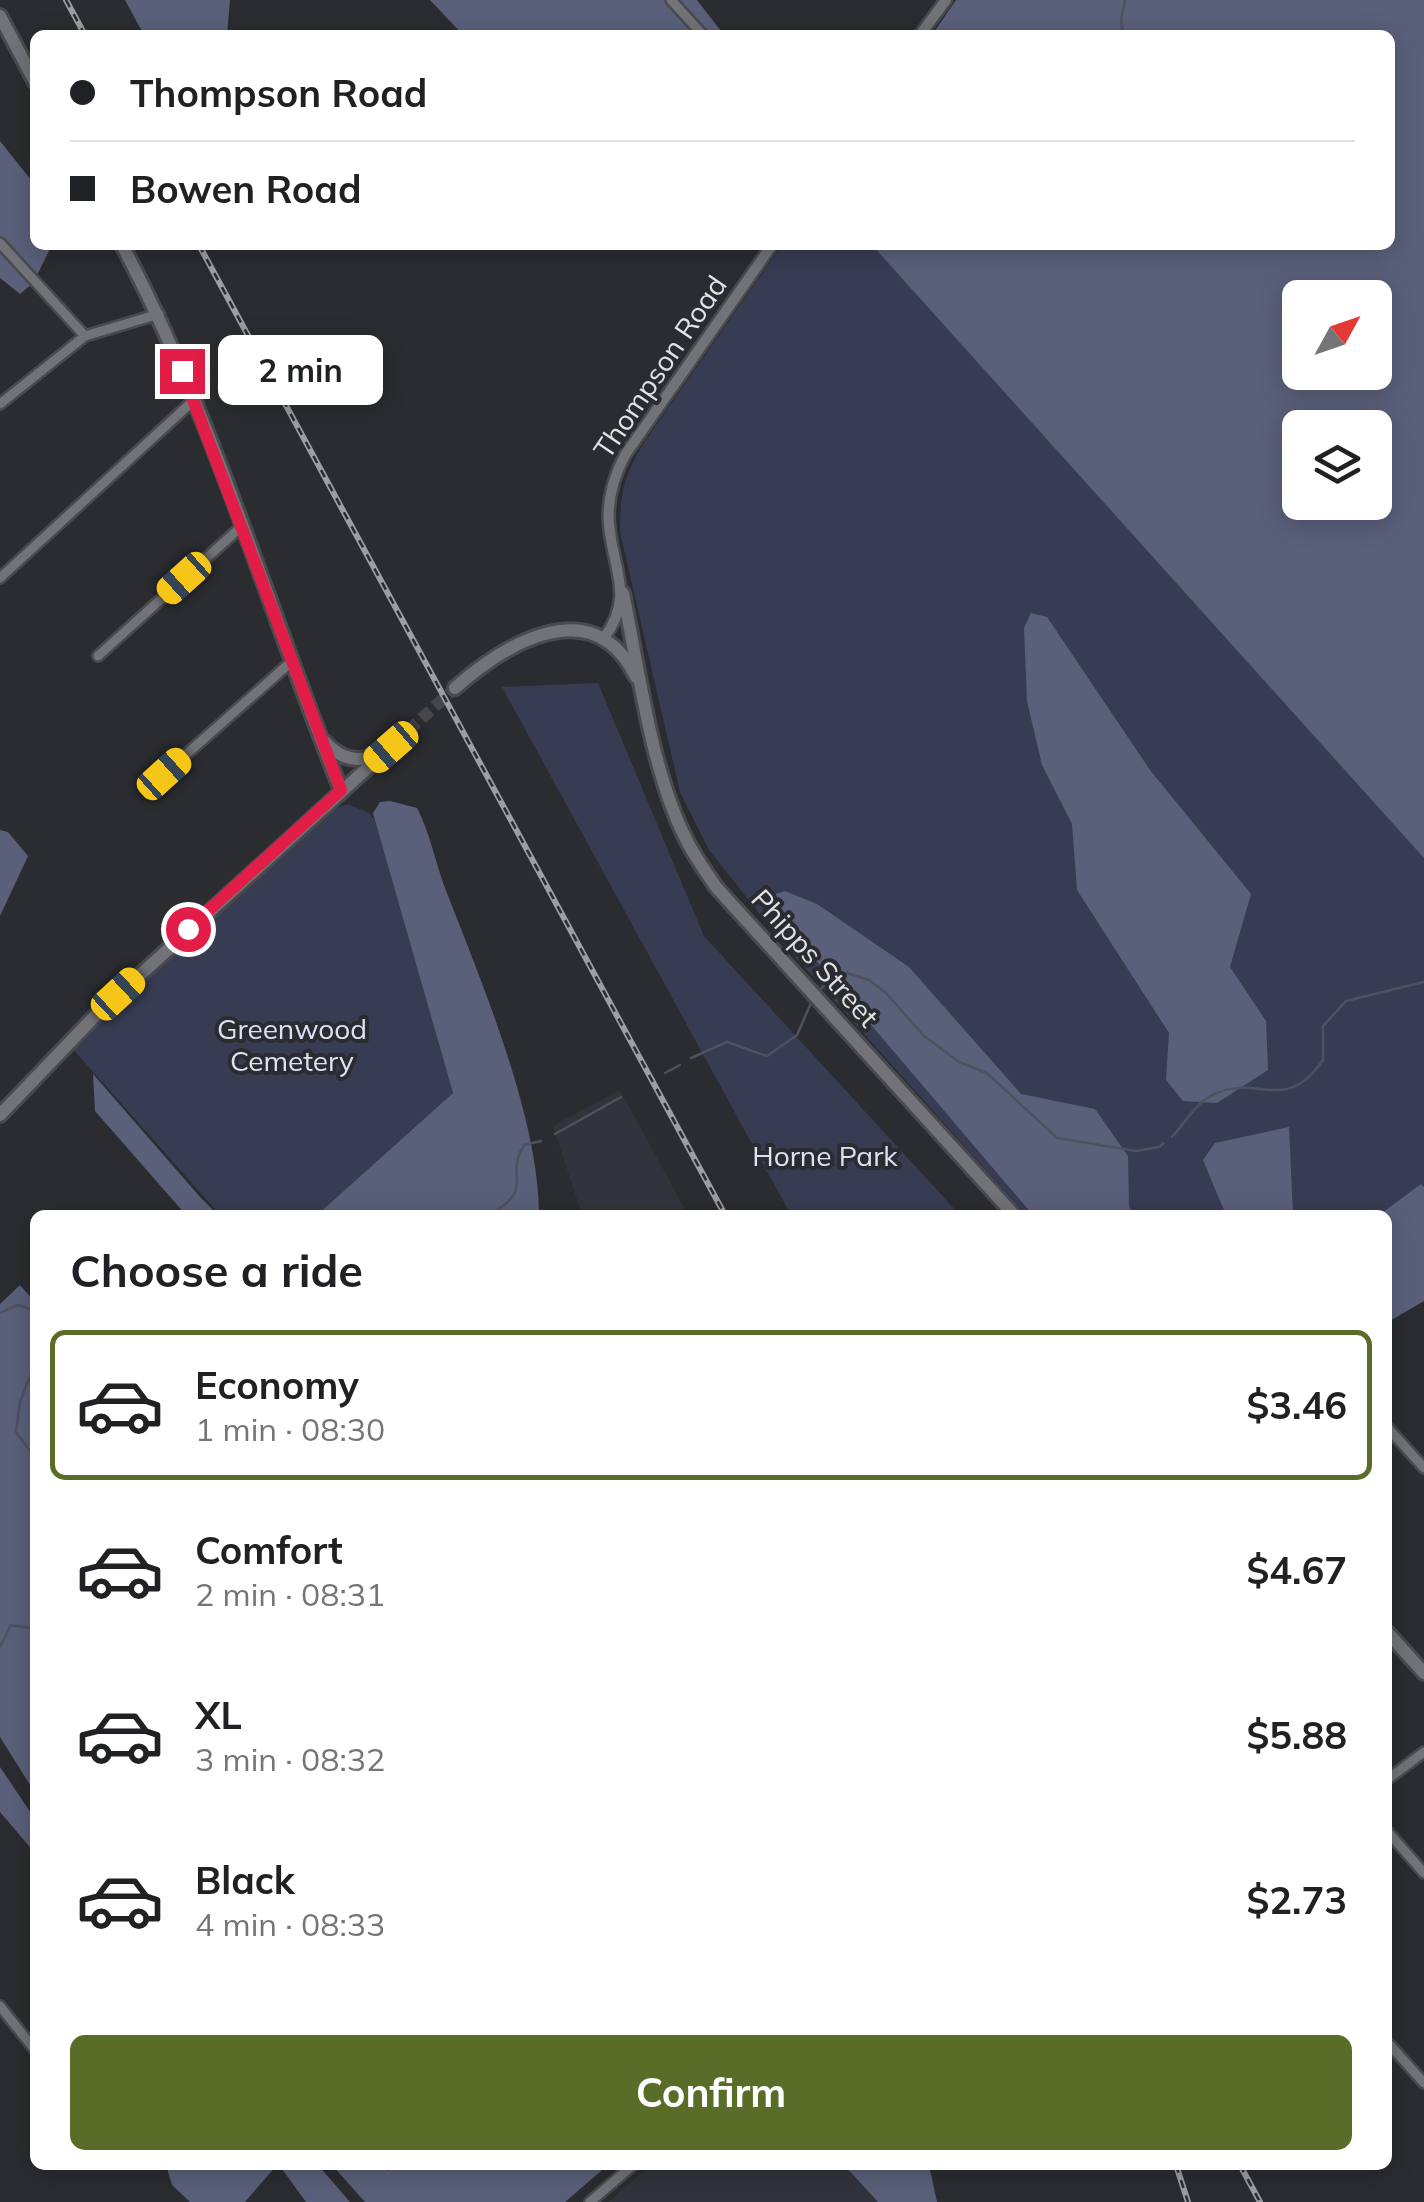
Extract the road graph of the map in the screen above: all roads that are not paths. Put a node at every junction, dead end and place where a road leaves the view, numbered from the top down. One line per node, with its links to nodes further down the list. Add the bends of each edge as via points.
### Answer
1 (671, 0): 4 (street)
2 (946, 0): 5 (street)
3 (0, 16): 6 (main road)
4 (698, 30)
5 (924, 30)
6 (30, 73)
7 (0, 242): 11 (street)
8 (125, 250): 10 (main road)
9 (768, 250): 16 (street, Thompson Road, via 616,473 609,521)
10 (159, 314): 11 (street); 12 (main road)
11 (85, 336): 13 (street)
12 (194, 400): 14 (main road); 15 (street)
13 (0, 404)
14 (242, 526): 18 (street); 19 (main road)
15 (0, 578)
16 (623, 594): 17 (street); 21 (main road, Phipps Street)
17 (604, 638): 20 (main road, via 572,630 536,637 494,657); 21 (main road, via 632,668)
18 (98, 656)
19 (290, 662): 22 (main road); 23 (street)
20 (455, 688)
21 (645, 698): 26 (main road, Phipps Street, via 677,818 716,886)
22 (314, 722): 24 (main road); 24 (main road, via 332,750 348,758 373,757 393,745)
23 (164, 774)
24 (341, 790): 25 (main road, via 94,1016)
25 (0, 1115)
26 (1009, 1210)
27 (1392, 1432): 28 (street)
28 (1424, 1468)
29 (1392, 1637): 30 (main road)
30 (1424, 1673)
31 (1424, 1752): 32 (street)
32 (1392, 1776)
33 (1392, 1837): 34 (street)
34 (1424, 1873)
35 (0, 2006): 36 (street)
36 (30, 2044)
37 (1392, 2047): 38 (street)
38 (1424, 2083)
39 (626, 2170): 40 (street)
40 (590, 2202)

